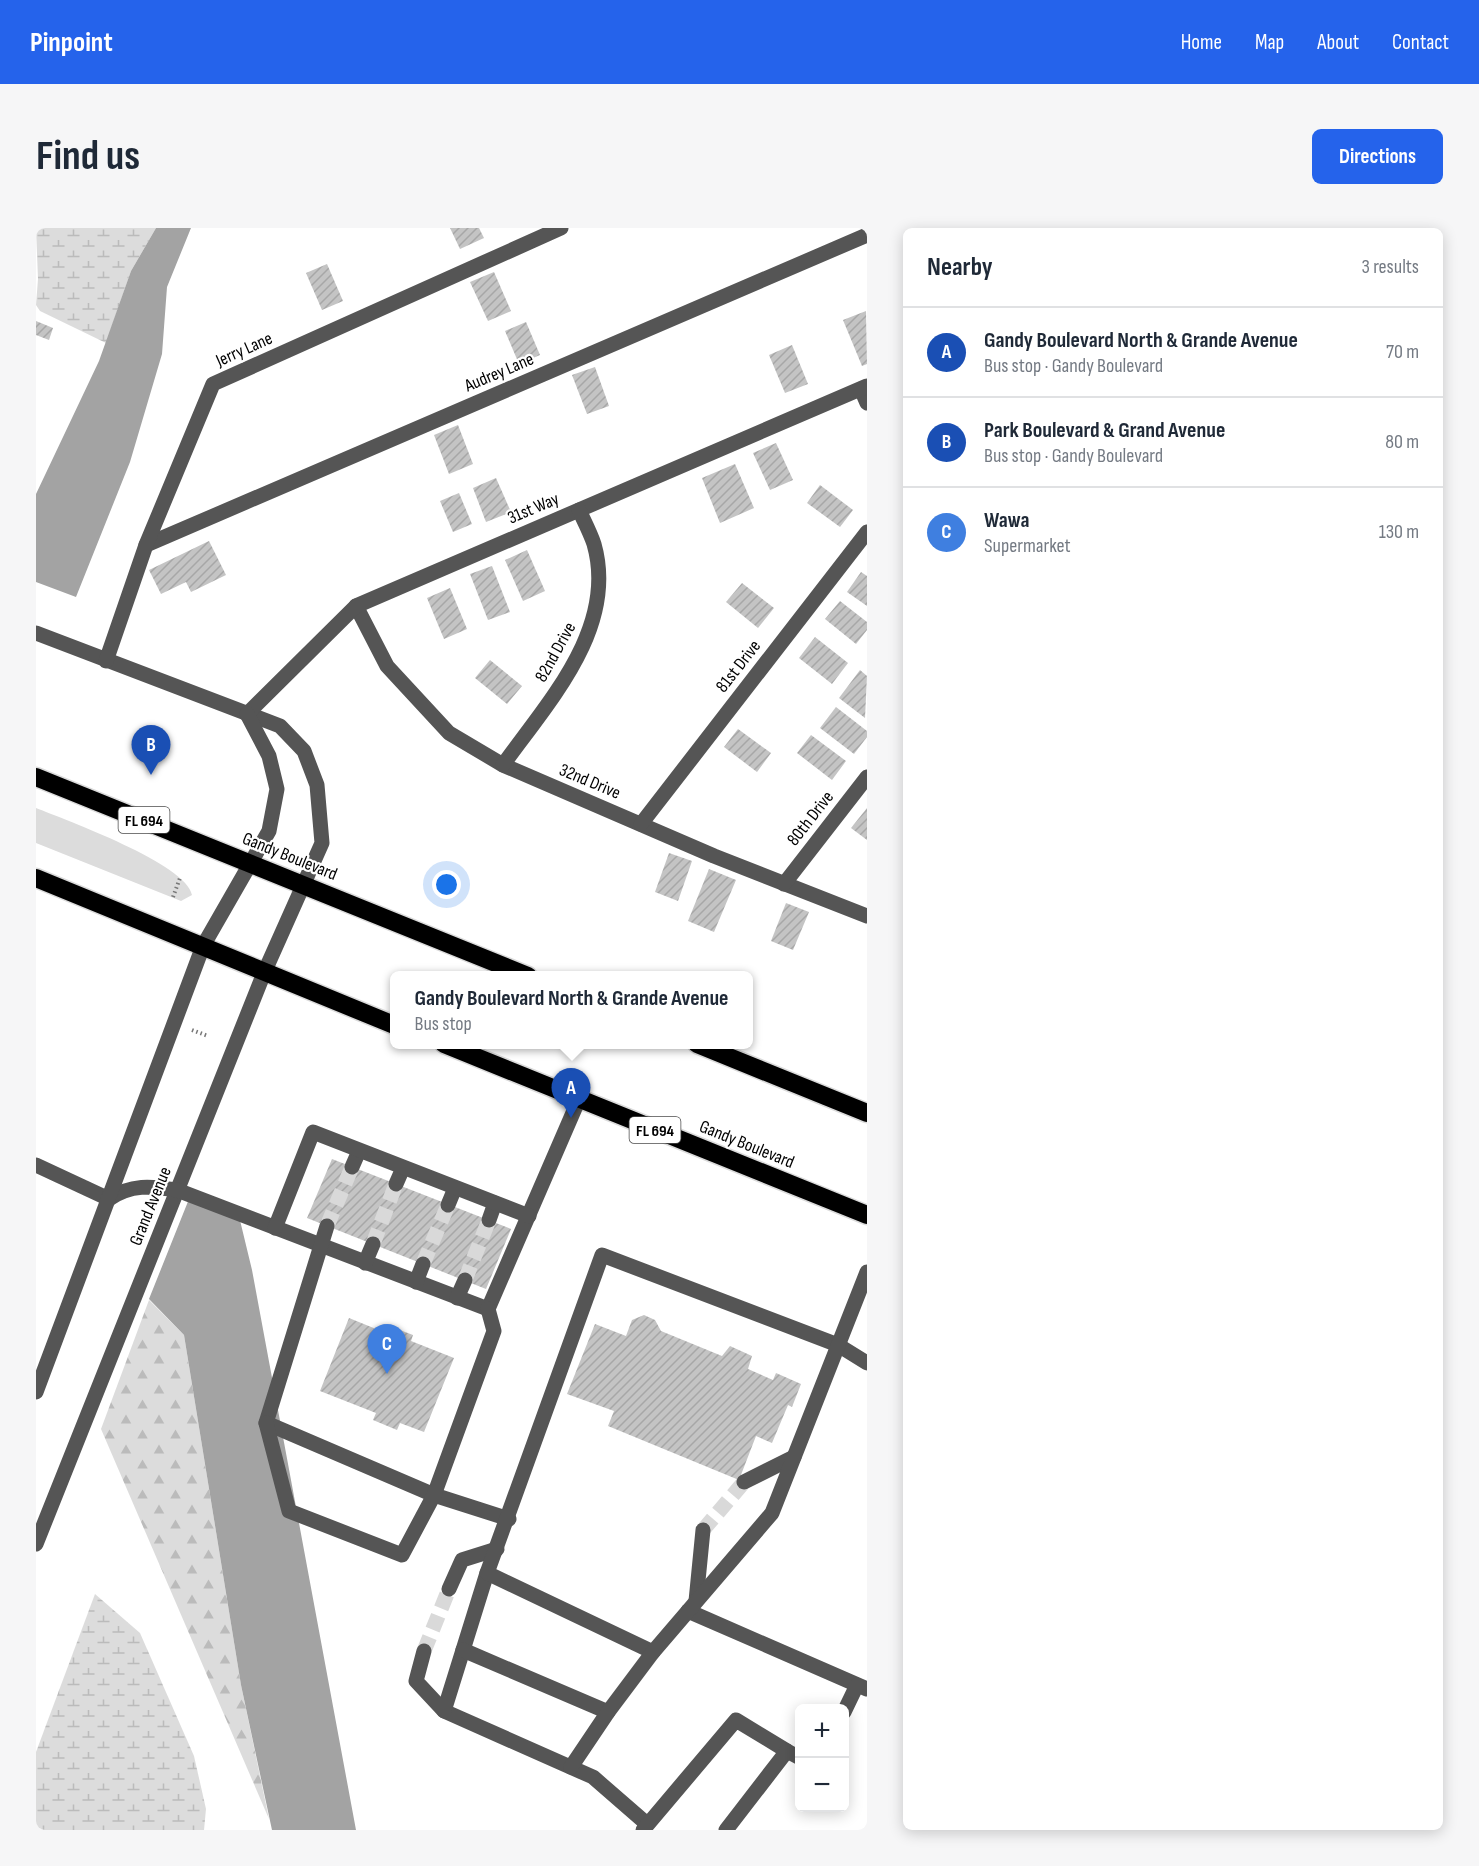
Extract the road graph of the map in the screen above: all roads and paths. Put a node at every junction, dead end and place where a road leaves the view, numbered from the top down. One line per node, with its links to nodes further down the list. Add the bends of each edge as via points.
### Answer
1 (561, 228): 6 (street, Jerry Lane, via 213,384)
2 (867, 235): 6 (street, Audrey Lane)
3 (865, 393): 4 (street, 31st Way)
4 (579, 510): 7 (street, 31st Way); 11 (street, 82nd Drive, via 594,544 599,591 590,633)
5 (867, 532): 14 (street, 81st Drive)
6 (146, 545): 9 (street, Jerry Lane)
7 (357, 606): 10 (street, 31st Way); 11 (street, 32nd Drive, via 387,666 449,733)
8 (36, 633): 9 (street, Grand Avenue)
9 (106, 661): 10 (street, Grand Avenue)
10 (247, 714): 15 (street, via 269,756 277,789 269,831); 18 (street, Grand Avenue, via 280,726 304,751 318,785 322,843)
11 (503, 765): 14 (street, 32nd Drive)
12 (36, 777): 15 (highway, Gandy Boulevard / FL 694)
13 (867, 777): 19 (street, 80th Drive)
14 (641, 824): 19 (street, 32nd Drive)
15 (252, 862): 18 (highway, Gandy Boulevard / FL 694); 22 (street)
16 (36, 878): 22 (highway)
17 (180, 878): 20 (path)
18 (303, 884): 23 (highway, Gandy Boulevard / FL 694); 24 (street, Grand Avenue)
19 (784, 884): 21 (street, 32nd Drive)
20 (173, 897)
21 (867, 916)
22 (203, 946): 24 (highway); 39 (street)
23 (518, 971)
24 (264, 973): 25 (highway); 38 (street, Grand Avenue)
25 (390, 1022)
26 (192, 1029): 27 (path)
27 (208, 1036)
28 (456, 1049): 30 (highway, Gandy Boulevard / FL 694)
29 (709, 1049): 31 (highway)
30 (579, 1099): 42 (highway, Gandy Boulevard / FL 694); 43 (street)
31 (867, 1113)
32 (359, 1151): 34 (street); 35 (street); 46 (street, via 313,1132)
33 (36, 1165): 39 (street)
34 (352, 1167)
35 (403, 1168): 36 (street); 37 (street)
36 (396, 1184)
37 (455, 1188): 40 (street); 41 (street)
38 (177, 1190): 39 (street, via 146,1186 122,1190); 46 (street); 65 (street, Grand Avenue)
39 (109, 1199): 58 (street)
40 (495, 1203): 43 (street); 44 (street)
41 (448, 1204)
42 (867, 1215)
43 (529, 1216): 55 (street)
44 (489, 1220)
45 (327, 1226): 48 (street)
46 (275, 1228): 48 (street)
47 (373, 1244): 49 (street)
48 (322, 1247): 49 (street); 59 (street)
49 (366, 1263): 53 (street)
50 (423, 1264): 53 (street)
51 (867, 1272): 56 (street)
52 (465, 1280): 54 (street)
53 (416, 1282): 54 (street)
54 (457, 1298): 55 (street)
55 (488, 1309): 62 (street, via 494,1331)
56 (838, 1345): 57 (street); 60 (street); 63 (street, via 602,1255)
57 (867, 1363)
58 (36, 1392)
59 (266, 1424): 62 (street); 62 (street, via 289,1510 402,1555)
60 (794, 1457): 61 (street); 69 (street, via 772,1513)
61 (744, 1482)
62 (434, 1495): 63 (street)
63 (509, 1519): 66 (street)
64 (703, 1530): 69 (street)
65 (36, 1544)
66 (497, 1549): 67 (street); 68 (street, via 462,1560)
67 (487, 1574): 70 (street); 72 (street)
68 (449, 1589)
69 (692, 1606): 72 (street); 73 (street)
70 (463, 1650): 75 (street); 76 (street)
71 (424, 1651): 75 (street, via 416,1681)
72 (653, 1652): 76 (street)
73 (862, 1687): 74 (street)
74 (849, 1705)
75 (444, 1711): 78 (street)
76 (608, 1712): 78 (street)
77 (794, 1755): 79 (street, via 736,1720); 80 (street)
78 (571, 1767): 79 (street, via 593,1777)
79 (645, 1827)
80 (726, 1830)

